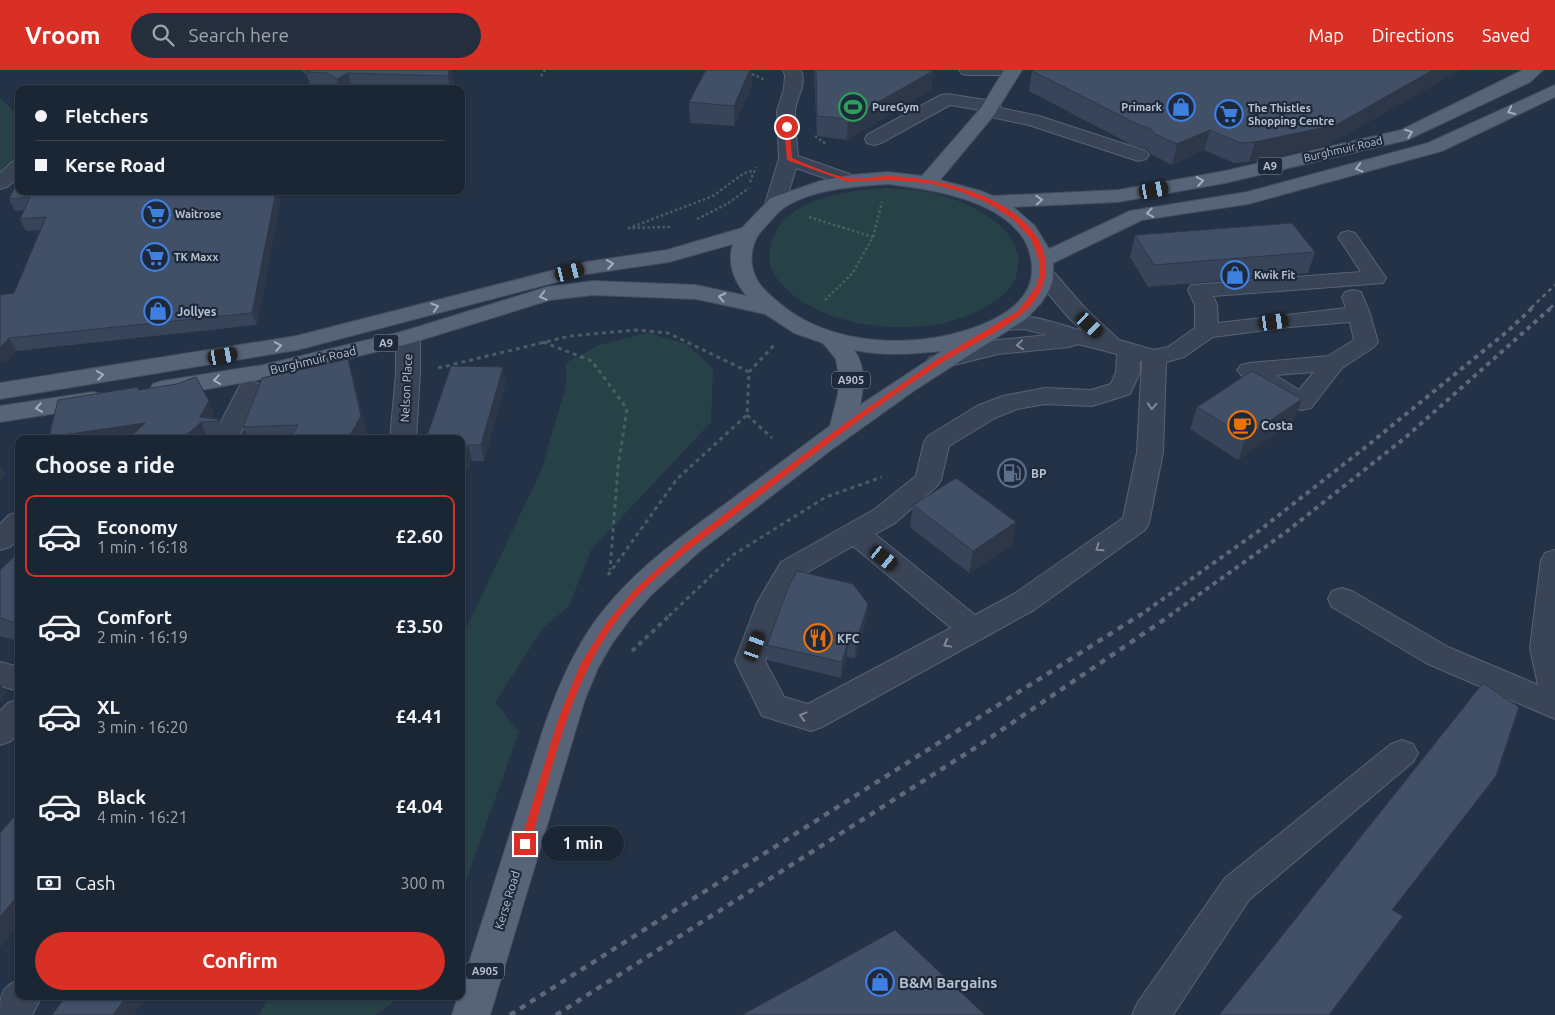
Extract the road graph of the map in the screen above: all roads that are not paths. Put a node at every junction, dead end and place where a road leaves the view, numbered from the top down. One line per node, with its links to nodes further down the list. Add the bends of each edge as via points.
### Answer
1 (792, 70): 9 (street, via 793,89 786,111)
2 (968, 70): 3 (street)
3 (1013, 70): 6 (main road)
4 (1534, 70): 14 (main road, Burghmuir Road / A9, one-way to 4, via 1118,196 1225,177 1407,134 1524,78)
5 (1555, 90): 18 (main road, Burghmuir Road / A9, one-way to 18, via 1435,147 1248,198 1137,215)
6 (990, 108): 7 (street, via 947,99); 8 (street); 13 (main road)
7 (874, 139)
8 (1139, 155)
9 (789, 159): 11 (street); 15 (street)
10 (15, 169): 12 (street)
11 (848, 180): 13 (main road, via 888,178); 15 (main road, via 809,189)
12 (0, 182)
13 (928, 182): 14 (main road, via 961,190)
14 (990, 202): 18 (main road, via 1016,218 1034,238)
15 (775, 204): 16 (main road)
16 (747, 233): 20 (main road, via 740,258 748,284); 33 (main road, Burghmuir Road / A9, one-way to 16, via 297,343 577,270 669,256)
17 (1348, 237): 19 (street, via 1375,278)
18 (1043, 267): 22 (main road, via 1040,287 1032,300); 27 (street, via 1076,312)
19 (1347, 280): 21 (street); 23 (street, via 1199,290 1206,305)
20 (769, 308): 24 (main road, Burghmuir Road / A9, one-way to 24, via 696,292 593,288 547,294); 25 (main road, via 796,325)
21 (1359, 314): 23 (street); 29 (street, via 1366,342)
22 (1000, 326): 25 (main road, via 958,341 916,347 873,346); 26 (street, via 1024,322); 28 (main road, Kerse Road / A905)
23 (1207, 331): 27 (street, via 1176,352)
24 (408, 337): 31 (main road, Burghmuir Road / A9, one-way to 31, via 263,372); 36 (street, Nelson Place)
25 (831, 338): 34 (main road, A905, via 847,358 851,375 851,395)
26 (1086, 339): 27 (street); 28 (street, one-way to 28, via 998,347)
27 (1132, 351): 38 (street, via 1121,389 1092,398 1045,396 1012,402 986,412 937,442 928,480 885,516); 42 (street, one-way to 42, via 1150,452 1135,523 1024,602)
28 (938, 362): 34 (main road, Kerse Road / A905)
29 (1334, 363)
30 (250, 389): 35 (street)
31 (145, 391)
32 (116, 396): 33 (main road, Burghmuir Road / A9, one-way to 33)
33 (2, 409)
34 (842, 428): 52 (main road, Kerse Road / A905, via 687,547 636,592 610,624 584,665 563,720)
35 (227, 435)
36 (403, 435)
37 (15, 526): 39 (street)
38 (854, 533): 42 (street); 42 (street, one-way to 38, via 811,718 773,707 750,661 771,603 791,570)
39 (0, 540)
40 (1555, 560): 45 (street, via 1545,648)
41 (1342, 599): 46 (street, via 1437,655)
42 (973, 630)
43 (0, 674): 44 (street)
44 (15, 678)
45 (1555, 694)
46 (1555, 706)
47 (15, 716): 48 (street)
48 (0, 732)
49 (1402, 753): 53 (street, via 1237,890)
50 (20, 1000): 51 (street)
51 (9, 1015)
52 (471, 1015)
53 (1151, 1015)

